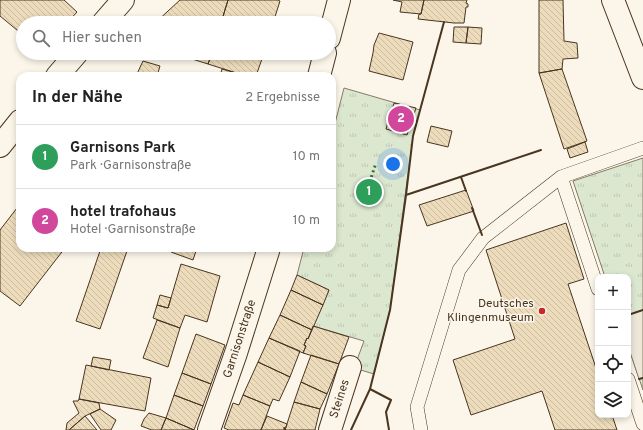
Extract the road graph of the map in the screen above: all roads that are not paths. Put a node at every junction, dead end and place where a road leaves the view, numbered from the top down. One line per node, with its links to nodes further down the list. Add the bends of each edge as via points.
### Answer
1 (123, 0): 4 (street)
2 (339, 0): 5 (street)
3 (613, 0): 10 (street)
4 (109, 16)
5 (335, 16)
6 (71, 60): 8 (street)
7 (323, 60): 9 (street)
8 (60, 72)
9 (320, 72)
10 (643, 78)
11 (16, 126): 12 (street)
12 (0, 146)
13 (643, 148): 14 (lane)
14 (561, 177): 16 (lane); 22 (lane, via 483,238 459,270 417,407)
15 (268, 252): 20 (street, Garnisonstraße)
16 (595, 280)
17 (350, 367): 21 (street, Steines)
18 (629, 382): 19 (lane)
19 (643, 424)
20 (209, 430)
21 (330, 430)
22 (421, 430)

